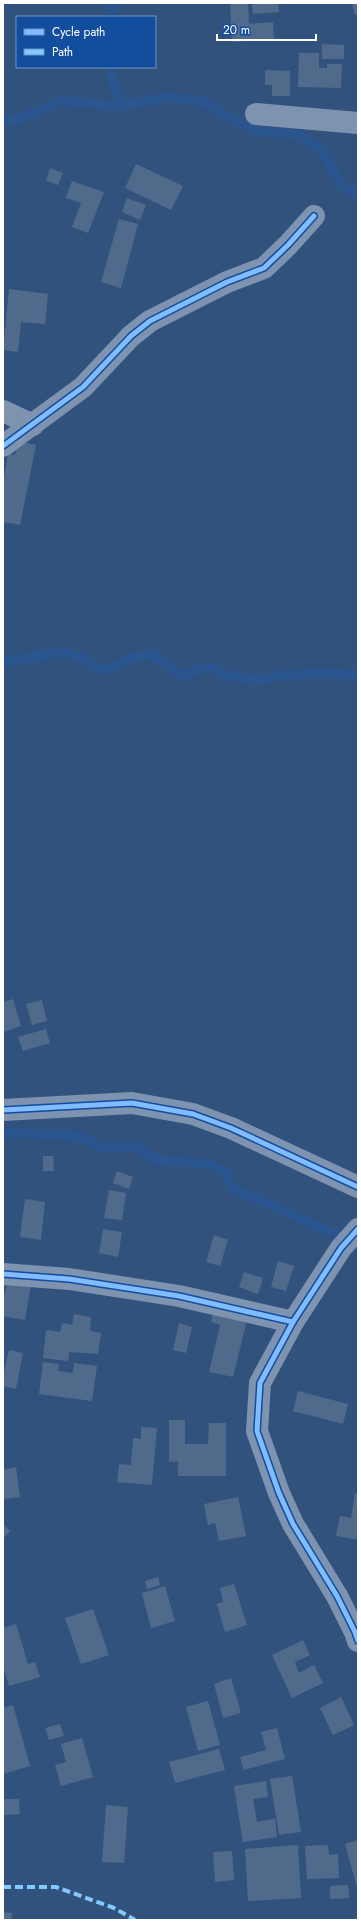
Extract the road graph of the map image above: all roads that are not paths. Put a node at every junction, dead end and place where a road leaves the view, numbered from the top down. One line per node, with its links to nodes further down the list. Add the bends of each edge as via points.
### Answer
1 (256, 114): 2 (street)
2 (358, 123)
3 (314, 216): 5 (street, via 264,268 227,282 150,321 131,336 83,386)
4 (3, 411): 5 (street)
5 (33, 425): 6 (street)
6 (3, 446)
7 (3, 1110): 8 (street, via 132,1103 192,1114 231,1128)
8 (358, 1187)
9 (358, 1229): 11 (street, via 341,1248)
10 (3, 1274): 11 (street, via 69,1279 179,1296)
11 (293, 1322): 12 (street, via 260,1382 256,1431 293,1524 337,1596)
12 (358, 1641)

